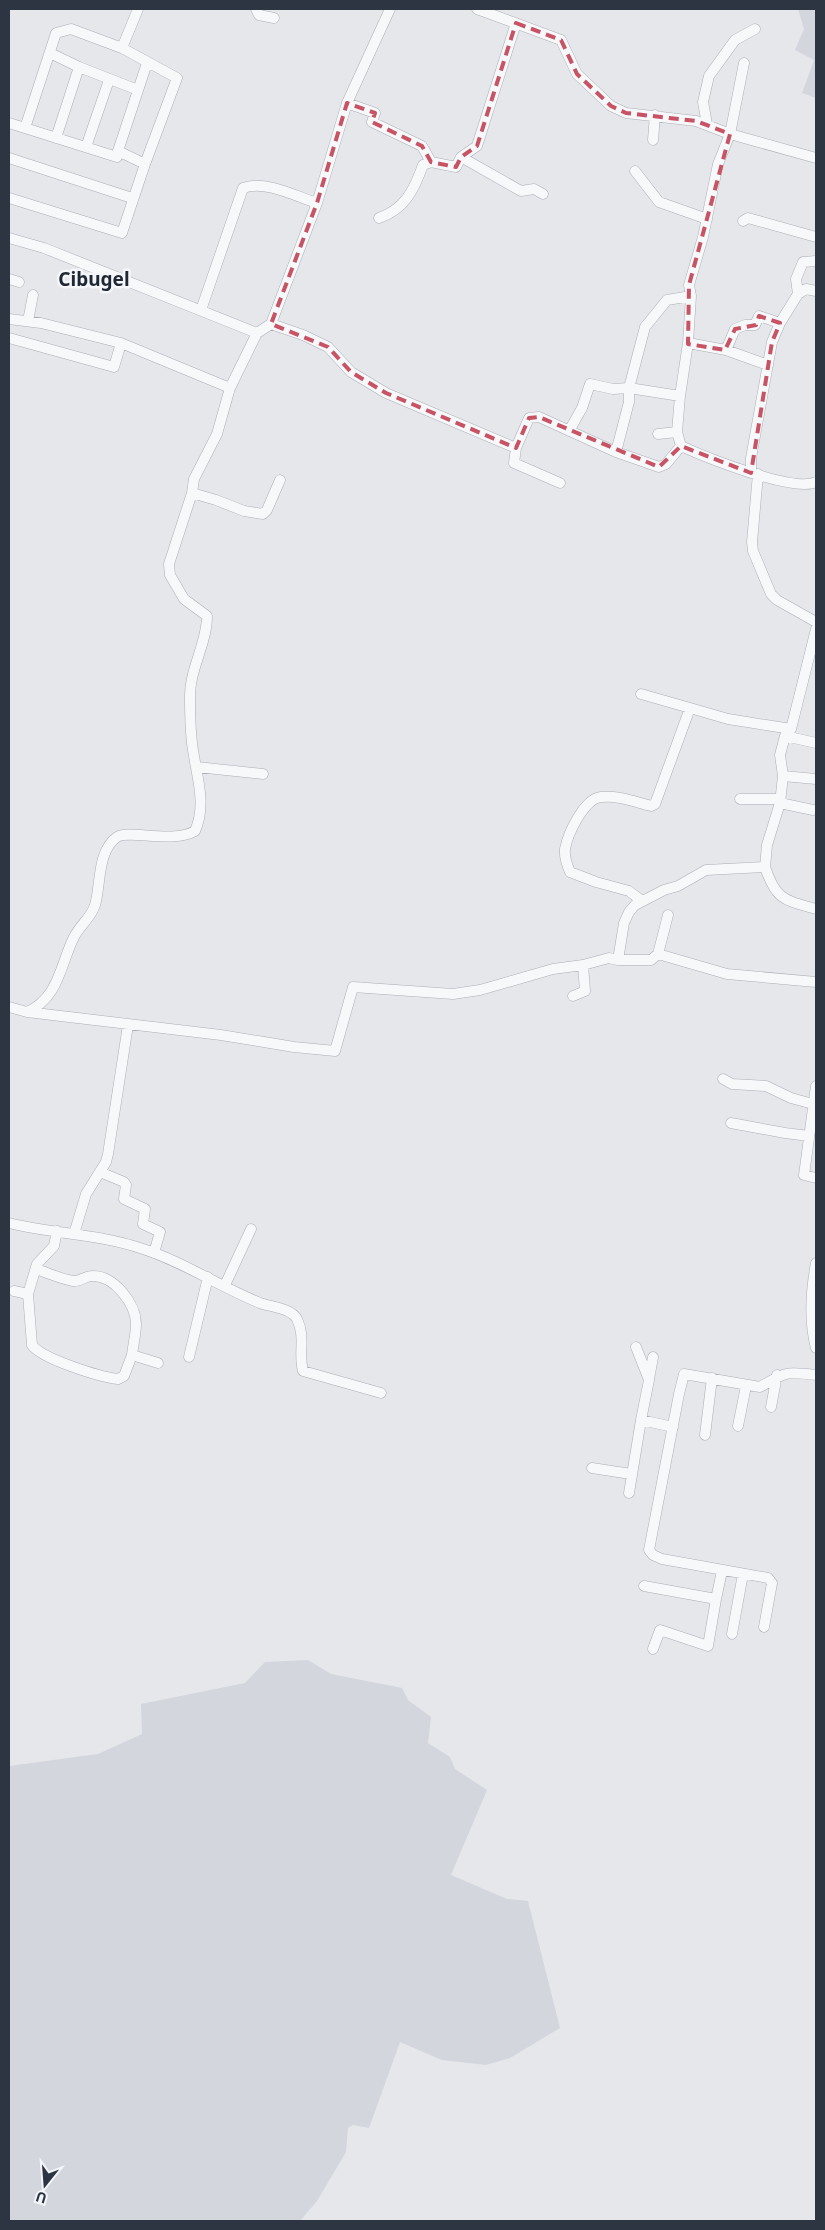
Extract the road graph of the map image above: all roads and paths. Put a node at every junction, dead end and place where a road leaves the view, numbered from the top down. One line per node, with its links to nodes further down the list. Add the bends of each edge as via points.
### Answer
1 (138, 9): 8 (street)
2 (256, 9): 5 (street, via 259,15)
3 (390, 9): 15 (street)
4 (477, 9): 6 (street)
5 (274, 18)
6 (516, 23): 16 (street, via 561,40 577,74 611,106 626,113); 25 (street, via 476,146)
7 (755, 29): 18 (street, via 735,40 709,76 703,102)
8 (122, 48): 9 (street, via 70,29 56,33); 10 (street)
9 (50, 53): 12 (street); 19 (street)
10 (147, 63): 14 (street); 29 (street, via 176,78)
11 (744, 63): 20 (street)
12 (78, 67): 13 (street); 21 (street)
13 (109, 80): 14 (street); 23 (street)
14 (138, 90): 24 (street)
15 (347, 103): 28 (street, via 375,113 372,122 422,146); 34 (street)
16 (655, 115): 18 (street); 22 (street)
17 (9, 123): 19 (street)
18 (708, 124): 20 (street)
19 (25, 128): 21 (street)
20 (730, 134): 27 (street); 36 (street, via 718,164)
21 (56, 138): 23 (street)
22 (653, 140)
23 (86, 147): 24 (street, via 117,157)
24 (118, 151): 29 (street)
25 (461, 157): 28 (street, via 456,167); 31 (street, via 521,191 534,189)
26 (9, 158): 33 (street)
27 (816, 158)
28 (431, 162): 35 (street, via 423,165 409,196 394,213)
29 (145, 164): 33 (street)
30 (635, 170): 36 (street, via 659,202)
31 (543, 194)
32 (9, 198): 33 (street, via 122,232)
33 (132, 198)
34 (317, 203): 47 (street, via 262,186 243,188); 51 (street)
35 (379, 218)
36 (706, 218): 46 (street, via 689,285)
37 (743, 220): 38 (street, via 748,218)
38 (816, 237)
39 (9, 238): 47 (street, via 44,248)
40 (816, 261): 45 (street, via 803,262 796,279)
41 (9, 279): 42 (street)
42 (19, 282)
43 (816, 291): 45 (street, via 806,288)
44 (33, 294): 49 (street)
45 (798, 294): 50 (street)
46 (691, 296): 55 (street); 59 (street, via 667,300 645,327)
47 (201, 310): 52 (street)
48 (9, 319): 49 (street)
49 (28, 321): 54 (street)
50 (780, 323): 56 (street, via 759,316 755,325 735,329); 57 (street)
51 (270, 324): 52 (street); 65 (street, via 328,347 351,372 386,393)
52 (257, 333): 58 (street)
53 (9, 338): 54 (street, via 114,367)
54 (121, 343): 58 (street)
55 (688, 343): 56 (street); 60 (street)
56 (726, 350): 57 (street)
57 (768, 365): 67 (street, via 752,458)
58 (230, 388): 71 (street, via 217,434 194,479)
59 (629, 388): 60 (street); 61 (street, via 613,389 590,384); 66 (street, via 629,402)
60 (680, 396): 62 (street)
61 (570, 430): 65 (street, via 539,417 529,418); 66 (street)
62 (677, 432): 63 (street); 64 (street)
63 (658, 434)
64 (681, 446): 66 (street, via 666,464 659,467); 67 (street)
65 (516, 448): 70 (street, via 514,463)
66 (616, 452)
67 (755, 473): 69 (street, via 806,484); 72 (street, via 753,551 771,594)
68 (280, 480): 71 (street, via 263,514 244,512)
69 (816, 482)
70 (560, 483)
71 (192, 493): 79 (street, via 169,564 170,575 184,599 206,616 190,698)
72 (816, 622)
73 (816, 629): 74 (street)
74 (814, 651): 77 (street)
75 (641, 694): 76 (street)
76 (690, 708): 77 (street); 87 (street, via 656,804 651,806 617,797 592,799 585,805 565,849 570,872 629,891)
77 (788, 733): 78 (street); 81 (street, via 780,755)
78 (816, 743)
79 (197, 767): 80 (street); 96 (street, via 201,807 195,831 179,837 120,836 112,842 105,853 92,913 75,936 51,993 45,1002)
80 (263, 774)
81 (783, 776): 82 (street); 84 (street)
82 (816, 779)
83 (740, 798): 84 (street)
84 (780, 801): 85 (street); 86 (street, via 767,846)
85 (813, 810)
86 (765, 867): 87 (street, via 706,870); 88 (street, via 773,887 782,898)
87 (642, 901): 91 (street, via 629,912 624,923)
88 (816, 909)
89 (668, 914): 90 (street)
90 (658, 954): 91 (street, via 651,960); 93 (street, via 727,974)
91 (618, 960): 92 (street, via 609,958)
92 (583, 965): 94 (street, via 585,991); 97 (street, via 553,969 454,994 353,987 335,1051)
93 (816, 982)
94 (573, 996)
95 (9, 1008): 96 (street)
96 (27, 1012): 97 (street)
97 (128, 1025): 103 (street, via 108,1154)
98 (723, 1079): 100 (street, via 732,1084 766,1086)
99 (816, 1086): 100 (street)
100 (813, 1104): 102 (street)
101 (731, 1122): 102 (street)
102 (809, 1136): 104 (street, via 804,1176)
103 (100, 1172): 108 (street, via 86,1194); 109 (street, via 124,1182 124,1199 146,1211 143,1224 160,1232)
104 (816, 1178)
105 (9, 1223): 107 (street)
106 (251, 1229): 113 (street)
107 (57, 1231): 108 (street); 111 (street, via 54,1246 39,1261)
108 (74, 1234): 109 (street, via 123,1243)
109 (154, 1253): 112 (street)
110 (816, 1264): 117 (street, via 812,1308)
111 (36, 1269): 115 (street); 118 (street, via 76,1281 95,1276 122,1291 136,1323)
112 (208, 1277): 113 (street); 119 (street)
113 (225, 1285): 127 (street, via 297,1318 303,1341 303,1371)
114 (14, 1291): 115 (street)
115 (28, 1294): 118 (street, via 32,1345 43,1354 118,1379 124,1376)
116 (636, 1347): 125 (street)
117 (816, 1348)
118 (132, 1355): 121 (street)
119 (189, 1357)
120 (653, 1357): 125 (street)
121 (158, 1363)
122 (778, 1375): 123 (street, via 794,1372); 126 (street, via 760,1387); 128 (street)
123 (816, 1375)
124 (712, 1378): 126 (street); 131 (street, via 684,1374); 132 (street)
125 (649, 1380): 129 (street)
126 (746, 1386): 130 (street)
127 (381, 1393)
128 (771, 1407)
129 (641, 1420): 131 (street); 134 (street)
130 (738, 1426)
131 (673, 1427): 136 (street, via 649,1550 662,1559)
132 (705, 1435)
133 (592, 1468): 134 (street)
134 (632, 1474): 135 (street)
135 (629, 1493)
136 (722, 1571): 137 (street); 139 (street)
137 (743, 1574): 140 (street, via 765,1577 772,1583); 141 (street)
138 (644, 1586): 139 (street)
139 (716, 1599): 142 (street, via 708,1646 660,1630)
140 (764, 1627)
141 (732, 1634)
142 (653, 1649)

